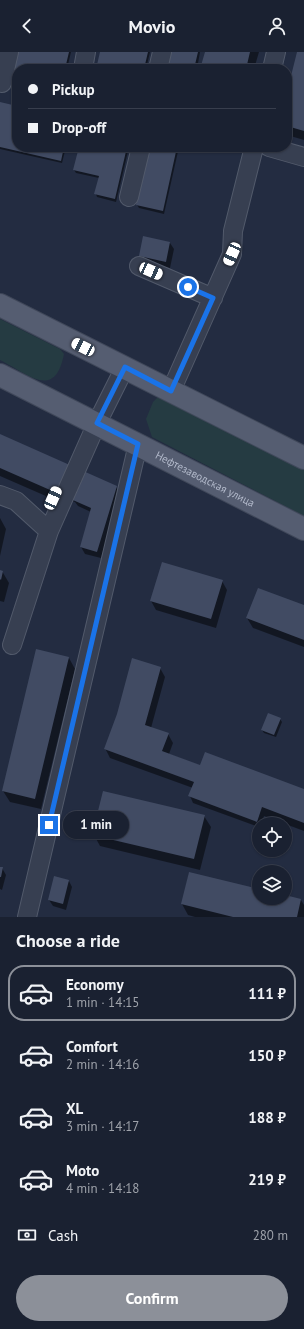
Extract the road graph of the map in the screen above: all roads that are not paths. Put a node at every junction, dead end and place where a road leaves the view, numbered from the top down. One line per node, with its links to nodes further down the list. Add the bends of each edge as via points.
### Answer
1 (9, 52): 8 (street)
2 (86, 52): 5 (street)
3 (162, 52): 6 (street)
4 (276, 52): 7 (street)
5 (84, 64)
6 (159, 64)
7 (273, 64)
8 (6, 84)
9 (140, 152): 13 (street)
10 (253, 152): 15 (street, via 233,231 232,254)
11 (286, 152): 12 (street)
12 (304, 157)
13 (129, 197)
14 (139, 266): 15 (street)
15 (213, 298): 19 (street)
16 (0, 305): 17 (main road)
17 (125, 367): 19 (main road); 20 (street)
18 (0, 375): 20 (main road, Нефтезаводская улица)
19 (171, 391): 22 (main road)
20 (92, 420): 21 (main road, Нефтезаводская улица); 24 (street)
21 (138, 444): 25 (main road, Нефтезаводская улица); 27 (street)
22 (304, 458)
23 (0, 496): 24 (street, via 16,501)
24 (45, 528): 26 (street)
25 (304, 529)
26 (12, 645)
27 (27, 917)

